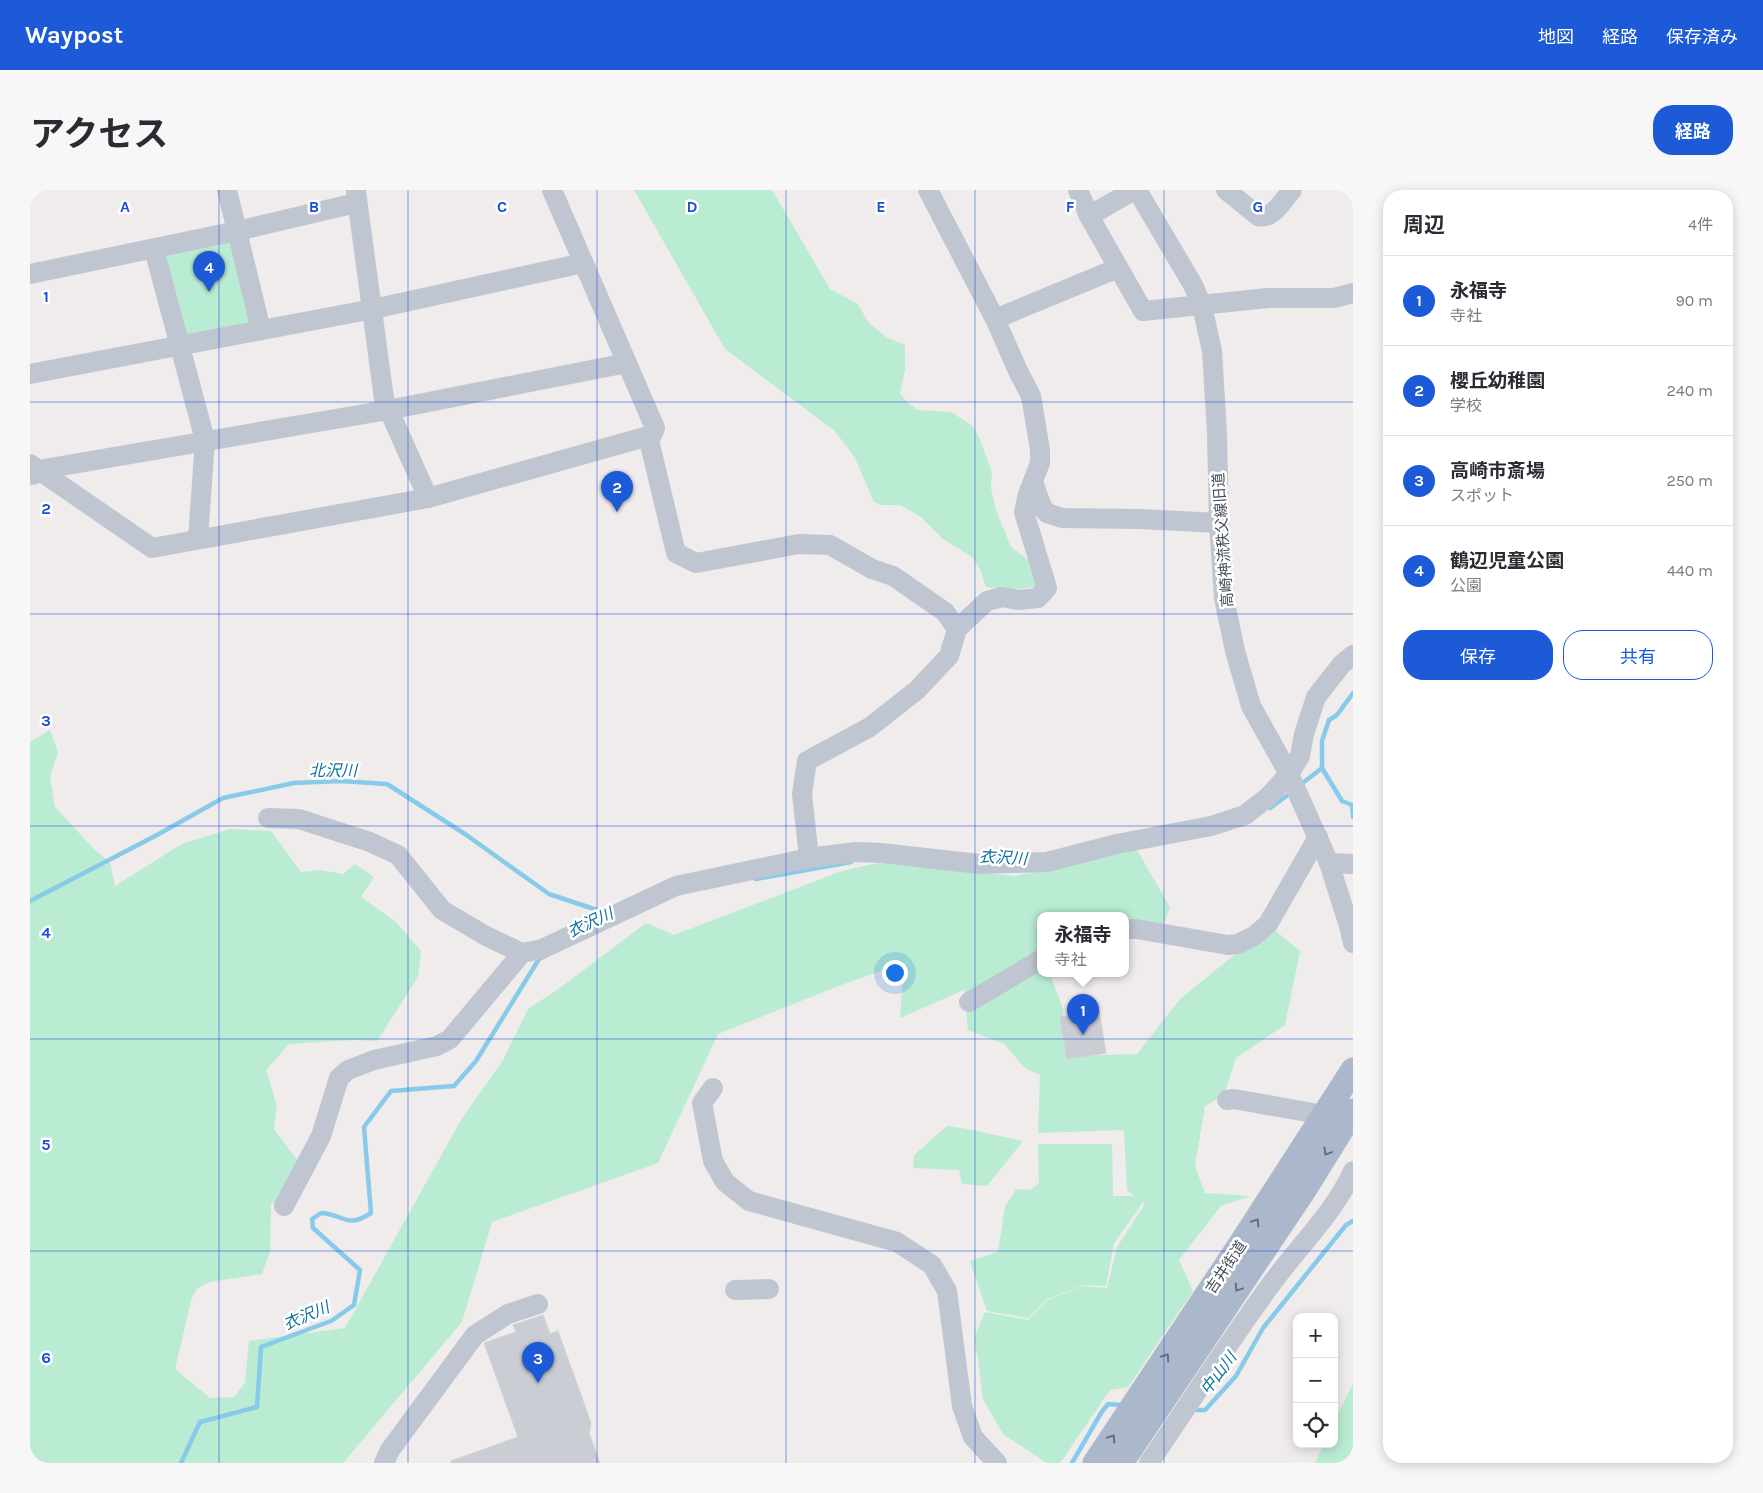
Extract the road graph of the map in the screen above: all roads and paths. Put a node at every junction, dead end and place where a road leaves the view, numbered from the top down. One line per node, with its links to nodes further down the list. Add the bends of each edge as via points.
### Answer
1 (227, 190): 10 (street)
2 (552, 190): 12 (street)
3 (928, 190): 18 (street)
4 (1078, 190): 9 (street)
5 (1136, 190): 9 (street); 16 (street, 高崎神流秩父線旧道, via 1193,285)
6 (1226, 190): 7 (street, via 1263,217 1269,216)
7 (1292, 190)
8 (356, 196): 10 (street); 17 (street)
9 (1089, 216): 13 (street)
10 (237, 231): 11 (street); 19 (street)
11 (154, 249): 14 (street); 20 (street)
12 (583, 263): 17 (street); 21 (street)
13 (1118, 268): 16 (street, via 1142,311); 18 (street)
14 (30, 274)
15 (1353, 293): 16 (street, via 1334,298 1268,298)
16 (1202, 306): 29 (street, 高崎神流秩父線旧道, via 1212,351)
17 (373, 310): 19 (street); 23 (street)
18 (995, 319): 27 (street, via 1031,396 1040,450 1040,463)
19 (261, 330): 20 (street)
20 (180, 346): 22 (street); 25 (street)
21 (627, 363): 23 (street); 24 (street, via 655,428 652,436)
22 (30, 374)
23 (388, 410): 25 (street); 28 (street)
24 (648, 436): 28 (street); 31 (street, via 676,553 696,563 799,544 830,545 872,569 894,576 946,612)
25 (205, 440): 26 (street); 30 (street)
26 (33, 471): 30 (street, via 152,548)
27 (1033, 482): 29 (street, via 1042,507 1047,513 1062,518); 31 (street, via 1024,512 1047,588 1038,598 987,600)
28 (428, 498): 30 (street)
29 (1219, 523): 33 (street, 高崎神流秩父線旧道, via 1224,598 1235,651 1251,706)
30 (198, 539)
31 (957, 629): 36 (street, via 949,656 917,690 870,727 807,761 802,794)
32 (1353, 655): 33 (street, via 1316,697 1300,756)
33 (1289, 774): 35 (street, 高崎神流秩父線旧道); 36 (street, via 1268,797 1245,815 1211,826 1117,844 1047,862 979,864 881,852)
34 (268, 818): 40 (street, via 300,819 370,842 398,856 442,910)
35 (1318, 837): 37 (street, 高崎神流秩父線旧道); 38 (street, via 1268,924 1238,944)
36 (809, 858): 40 (street, via 676,886 542,950)
37 (1343, 864): 39 (street, 高崎神流秩父線旧道)
38 (1129, 929)
39 (1353, 943)
40 (522, 953): 48 (street, via 450,1039 437,1046 374,1060 348,1070 339,1078 321,1136)
41 (1037, 962): 42 (street)
42 (969, 1002)
43 (1353, 1070): 46 (main road, 吉井街道)
44 (713, 1088): 54 (street, via 702,1103 713,1161 725,1182 749,1201 897,1242 932,1265 948,1291 962,1406 973,1437)
45 (1227, 1100): 46 (street)
46 (1343, 1121): 52 (main road, 吉井街道, via 1306,1187)
47 (1353, 1171): 57 (street, via 1331,1209 1272,1283)
48 (284, 1206)
49 (769, 1289): 50 (street)
50 (735, 1290)
51 (538, 1304): 53 (street, via 508,1314 475,1335 390,1450)
52 (1146, 1407): 55 (main road, 吉井街道, one-way to 52); 56 (main road, 吉井街道)
53 (384, 1463)
54 (997, 1463)
55 (1095, 1463)
56 (1121, 1463)
57 (1149, 1463)

